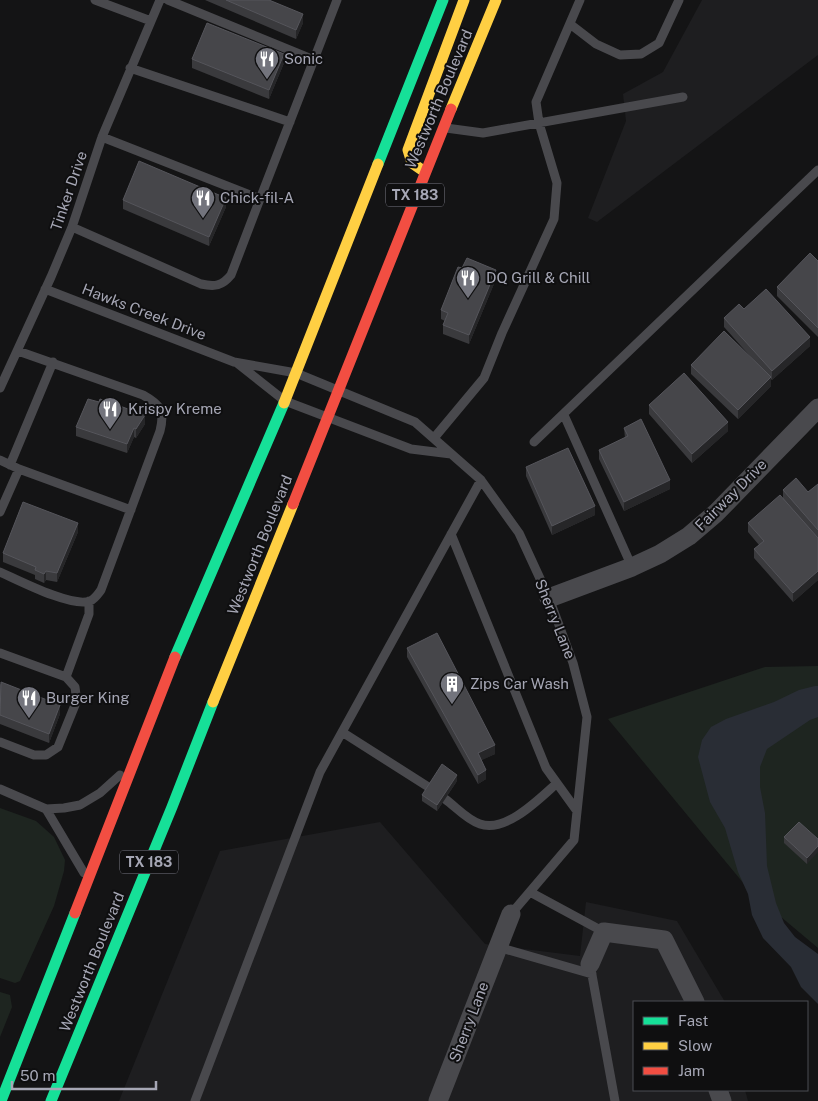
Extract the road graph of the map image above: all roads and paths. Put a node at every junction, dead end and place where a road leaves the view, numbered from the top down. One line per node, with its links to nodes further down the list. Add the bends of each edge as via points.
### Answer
1 (95, 0): 10 (lane)
2 (160, 0): 11 (lane, Tinker Drive)
3 (168, 0): 13 (lane)
4 (443, 0): 28 (main road, Westworth Boulevard / TX 183)
5 (464, 0): 21 (main road, via 408,150 412,162)
6 (496, 0): 18 (main road, Westworth Boulevard / TX 183)
7 (580, 0): 12 (lane)
8 (679, 0): 12 (lane, via 659,43 641,54 620,55 596,44)
9 (335, 1): 13 (lane)
10 (106, 2): 11 (lane)
11 (151, 21): 14 (lane, Tinker Drive)
12 (570, 24): 17 (lane, via 536,102)
13 (314, 60): 16 (lane)
14 (130, 68): 16 (lane); 19 (lane, Tinker Drive)
15 (683, 97): 17 (lane)
16 (290, 122): 22 (lane)
17 (539, 123): 18 (lane, via 484,133); 35 (lane, via 557,183 554,219 484,378)
18 (443, 128): 21 (main road, Westworth Boulevard / TX 183)
19 (102, 137): 22 (lane); 23 (lane, Tinker Drive)
20 (818, 170): 33 (lane)
21 (425, 172): 30 (main road, Westworth Boulevard / TX 183)
22 (260, 199): 23 (lane, via 231,275 224,284 214,287)
23 (72, 227): 24 (lane, Tinker Drive)
24 (45, 289): 25 (lane, Tinker Drive); 27 (lane, Hawks Creek Drive)
25 (18, 351): 26 (lane); 29 (lane, Tinker Drive)
26 (53, 362): 39 (lane); 42 (lane, via 143,395 160,408 164,417)
27 (234, 362): 28 (lane, Hawks Creek Drive); 31 (lane, Hawks Creek Drive)
28 (296, 373): 30 (lane, Sherry Lane); 31 (main road, Westworth Boulevard / TX 183)
29 (0, 388)
30 (339, 392): 34 (main road, Westworth Boulevard / TX 183); 35 (lane, Sherry Lane, via 415,422)
31 (285, 401): 34 (lane); 53 (main road, Westworth Boulevard / TX 183, via 183,637)
32 (818, 408): 45 (street, Fairway Drive, via 716,513 689,536)
33 (564, 415): 36 (lane); 45 (lane)
34 (328, 418): 37 (lane, via 411,449); 68 (main road, Westworth Boulevard / TX 183)
35 (434, 438): 37 (lane, Sherry Lane)
36 (534, 442)
37 (452, 454): 41 (lane, Sherry Lane)
38 (0, 460): 39 (lane)
39 (10, 465): 40 (lane)
40 (19, 469): 42 (lane); 43 (lane)
41 (481, 480): 44 (lane); 47 (lane, Sherry Lane, via 519,533)
42 (131, 510): 48 (lane, via 102,590)
43 (0, 512)
44 (451, 534): 51 (lane); 54 (lane, via 546,768)
45 (632, 567): 47 (street, Fairway Drive)
46 (0, 572): 48 (lane, via 65,600)
47 (549, 598): 59 (lane, Sherry Lane, via 573,663 587,718)
48 (85, 602): 50 (lane, via 89,614)
49 (0, 653): 50 (lane)
50 (66, 677): 52 (lane, via 75,686 75,705 58,747 46,755 34,755)
51 (342, 732): 55 (lane); 69 (lane, via 320,772)
52 (0, 742)
53 (134, 761): 58 (lane, via 100,794 80,805); 60 (main road, Westworth Boulevard / TX 183)
54 (557, 783): 57 (lane, via 524,811 493,826 471,820); 59 (lane)
55 (430, 788)
56 (0, 789): 58 (lane)
57 (445, 799)
58 (46, 809): 60 (lane)
59 (577, 811): 61 (lane, Sherry Lane, via 574,840)
60 (88, 881): 67 (main road, Westworth Boulevard / TX 183)
61 (530, 892): 62 (lane); 63 (lane)
62 (512, 914): 64 (street, Sherry Lane)
63 (604, 932): 65 (street); 66 (street, via 664,940)
64 (498, 948): 65 (lane); 70 (street, Sherry Lane)
65 (591, 969): 71 (lane)
66 (694, 1001)
67 (1, 1101)
68 (51, 1101)
69 (195, 1101)
70 (438, 1101)
71 (614, 1101)

